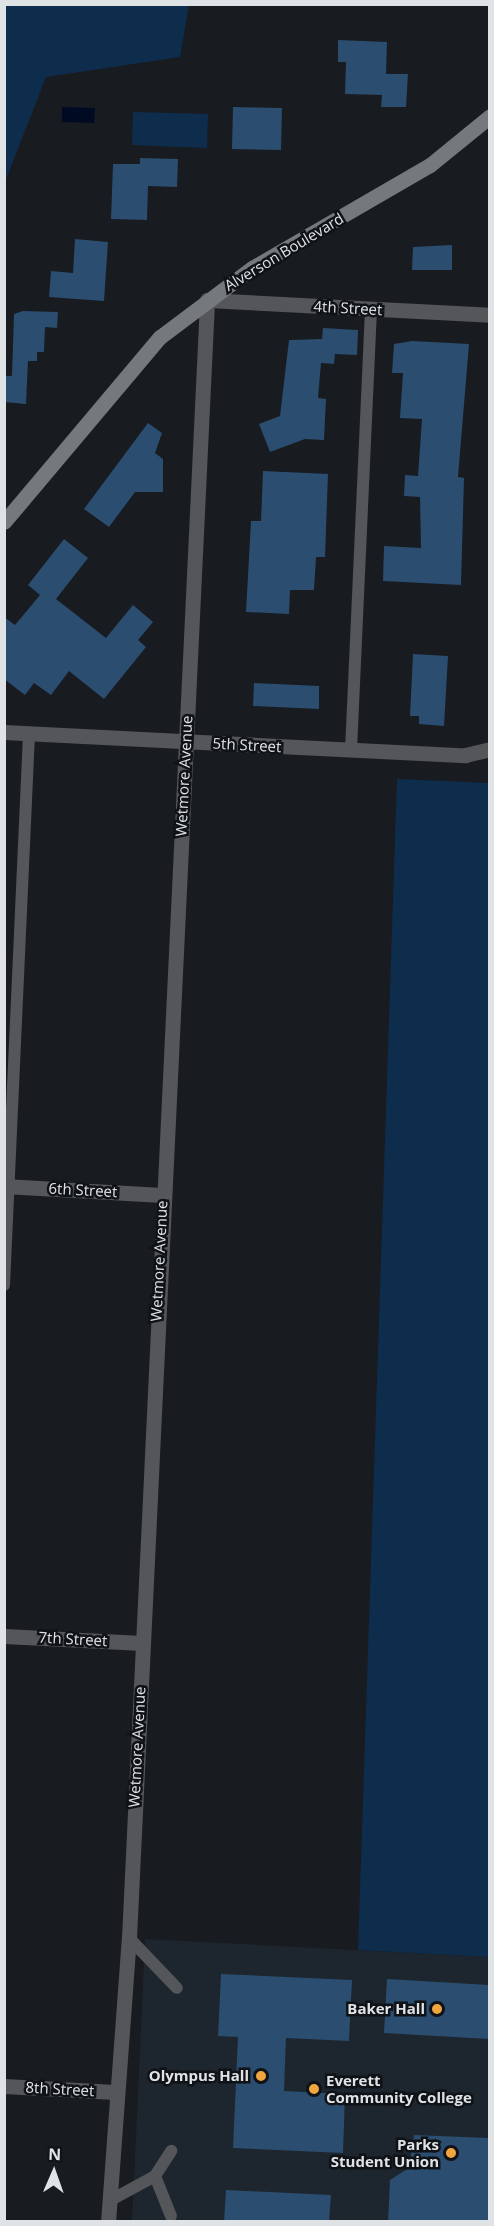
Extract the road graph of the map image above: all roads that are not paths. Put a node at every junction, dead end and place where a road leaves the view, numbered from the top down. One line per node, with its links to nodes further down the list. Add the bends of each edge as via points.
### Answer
1 (489, 116): 2 (main road, Alverson Boulevard, via 430,165 252,268)
2 (207, 300): 3 (street, 4th Street); 5 (main road, Alverson Boulevard, via 125,374); 8 (street, Wetmore Avenue)
3 (371, 309): 4 (street, 4th Street); 10 (lane)
4 (489, 315)
5 (4, 522)
6 (4, 732): 7 (street, 5th Street)
7 (29, 735): 8 (street, 5th Street); 11 (lane)
8 (186, 742): 10 (street, 5th Street); 12 (street, Wetmore Avenue)
9 (489, 749): 10 (street, 5th Street, via 465,755)
10 (351, 750)
11 (7, 1186): 12 (street, 6th Street); 13 (lane)
12 (162, 1195): 15 (street, Wetmore Avenue)
13 (4, 1286)
14 (4, 1636): 15 (street, 7th Street)
15 (142, 1643): 16 (street, Wetmore Avenue)
16 (129, 1938): 17 (lane); 19 (street, Wetmore Avenue)
17 (177, 1988)
18 (4, 2086): 19 (street, 8th Street)
19 (115, 2092): 22 (street, Wetmore Avenue)
20 (171, 2151): 21 (lane)
21 (155, 2176): 22 (lane); 23 (lane)
22 (109, 2201): 24 (street, Wetmore Avenue)
23 (171, 2216)
24 (108, 2222)

